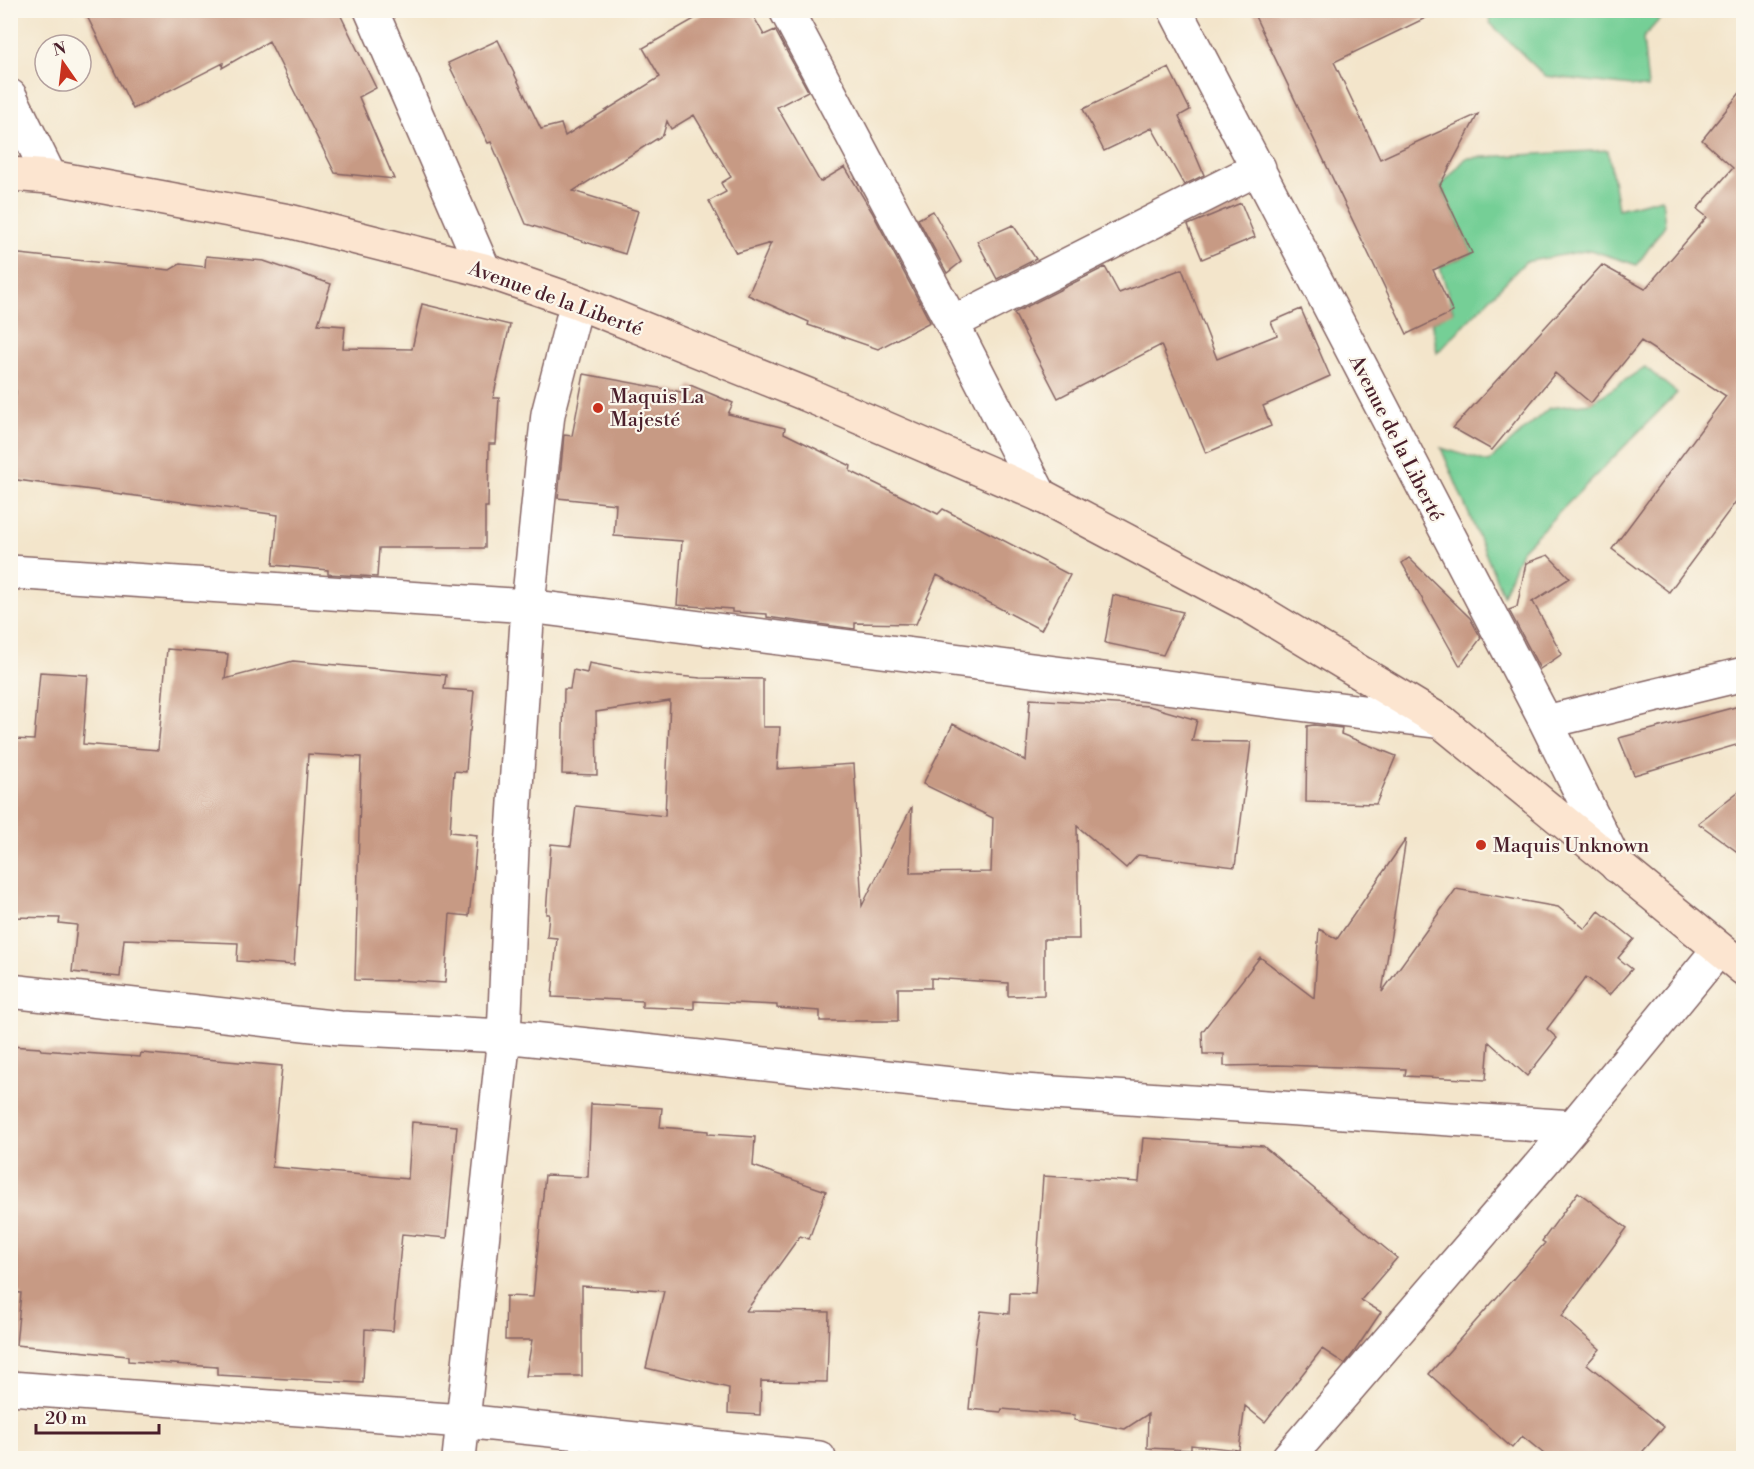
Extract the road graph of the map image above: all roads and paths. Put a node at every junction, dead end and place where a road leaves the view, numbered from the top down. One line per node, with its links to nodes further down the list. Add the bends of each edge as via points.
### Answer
1 (371, 10): 8 (street)
2 (786, 10): 10 (street)
3 (1175, 10): 5 (street, Avenue de la Liberté)
4 (10, 96): 7 (street)
5 (1259, 168): 10 (street); 16 (street, Avenue de la Liberté)
6 (10, 174): 7 (main road, Avenue de la Liberté)
7 (50, 177): 8 (main road, Avenue de la Liberté, via 288,221)
8 (484, 270): 9 (main road, Avenue de la Liberté)
9 (577, 302): 11 (main road, Avenue de la Liberté, via 808,395); 13 (street, via 548,414)
10 (952, 323): 11 (street)
11 (1040, 495): 15 (main road, Avenue de la Liberté, via 1250,606)
12 (10, 572): 13 (street)
13 (528, 606): 15 (street); 20 (street)
14 (1743, 674): 16 (street)
15 (1442, 722): 17 (main road, Avenue de la Liberté)
16 (1546, 722): 17 (street, Avenue de la Liberté)
17 (1617, 866): 18 (main road, Avenue de la Liberté)
18 (1731, 959): 21 (street)
19 (10, 991): 20 (street, via 340,1028)
20 (504, 1036): 21 (street, via 1008,1090); 23 (street)
21 (1573, 1127): 26 (street)
22 (10, 1388): 23 (street)
23 (463, 1421): 24 (street); 25 (street)
24 (459, 1458)
25 (819, 1458)
26 (1288, 1458)

